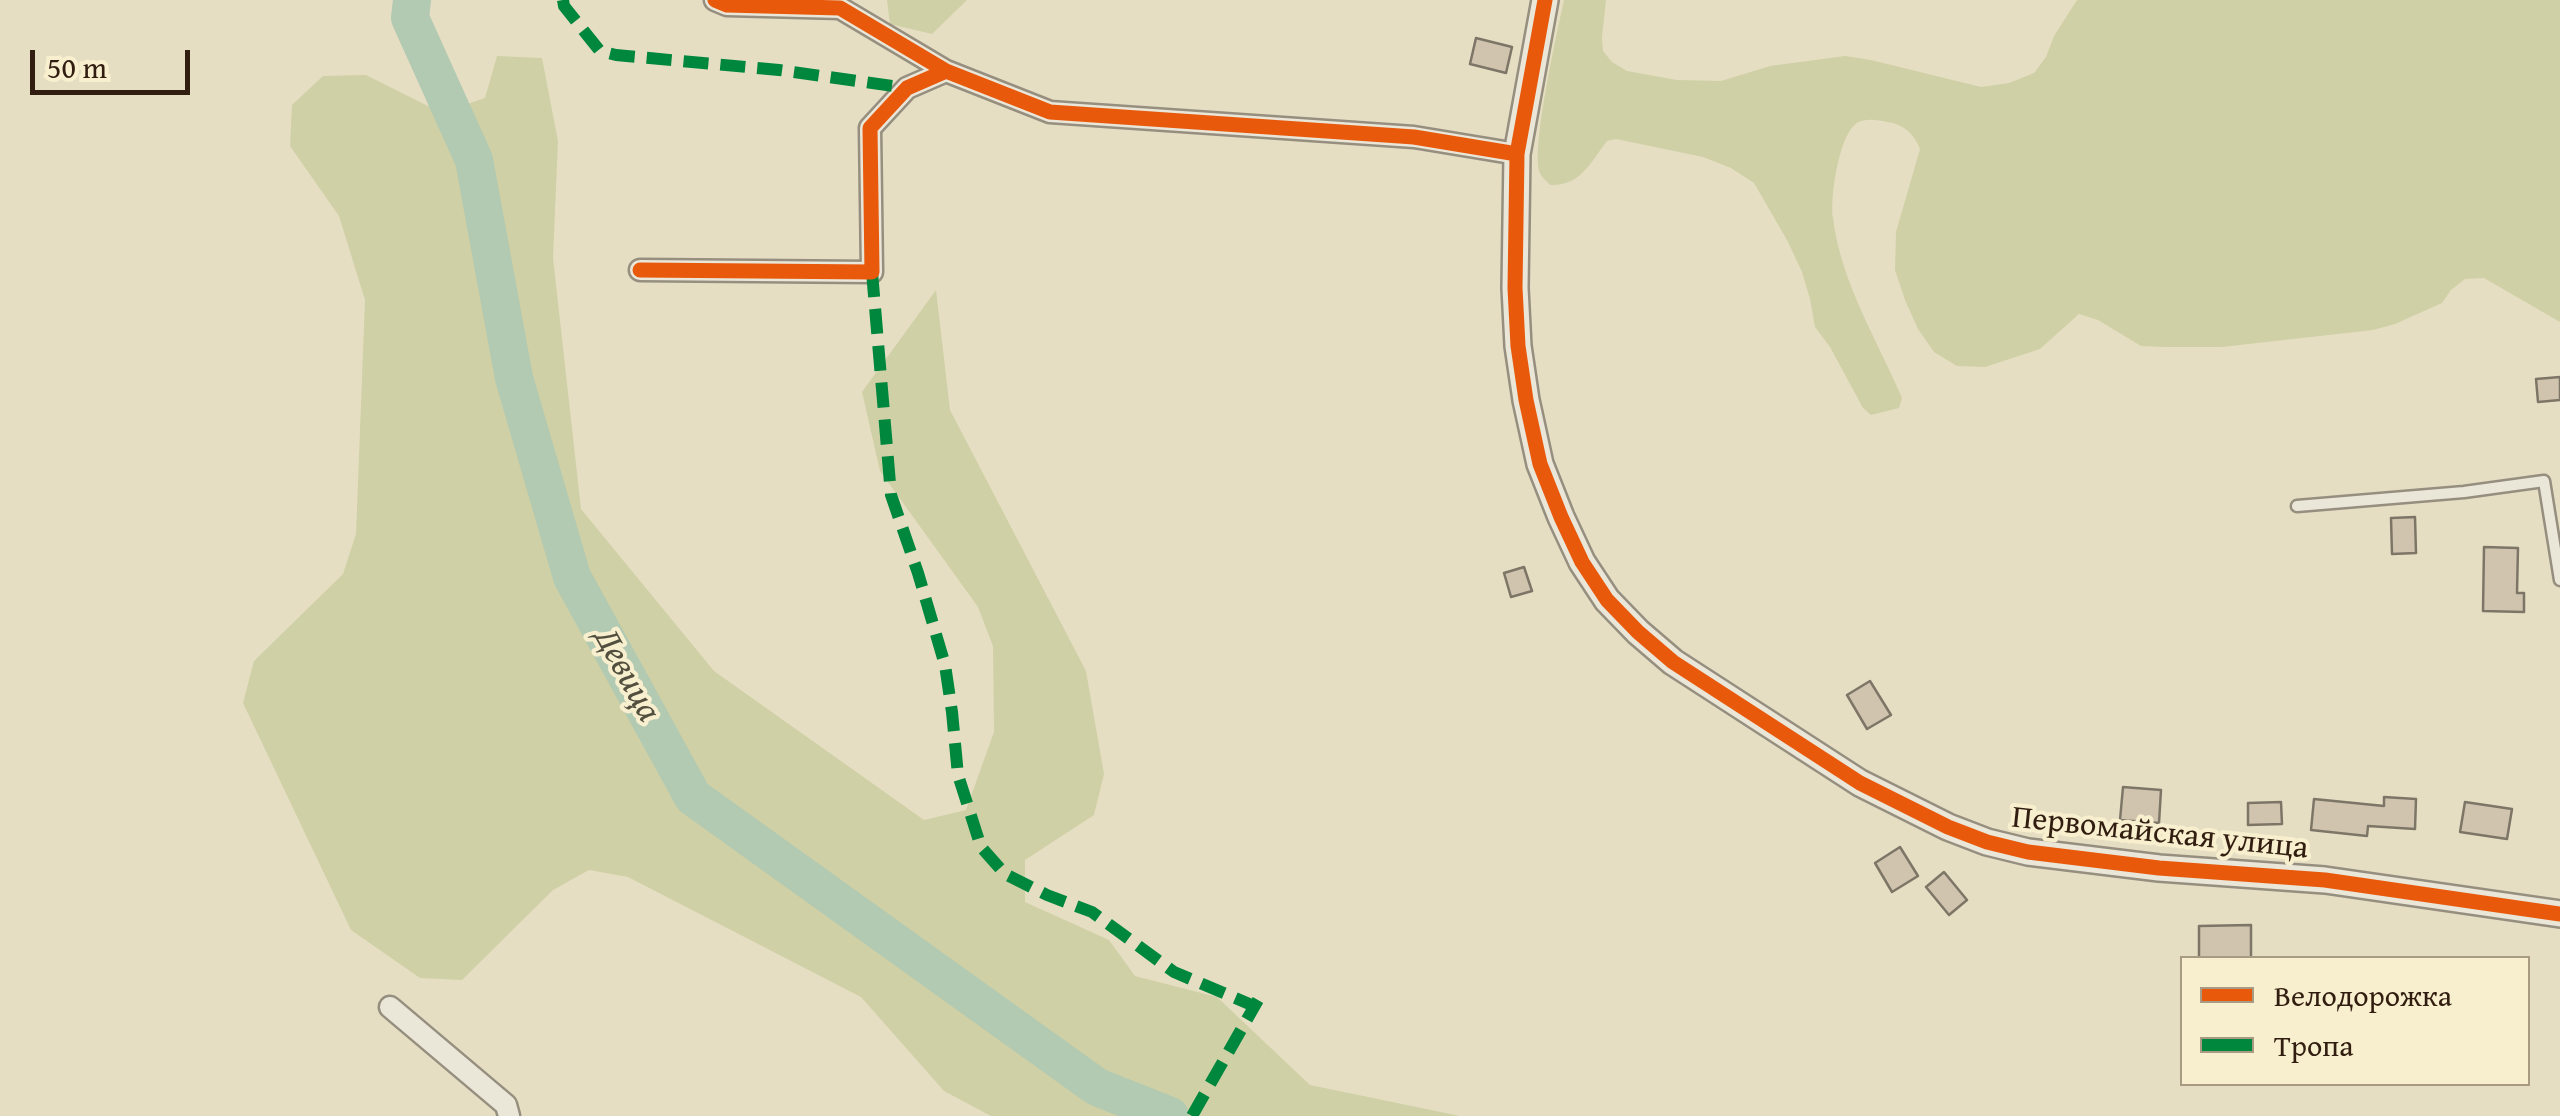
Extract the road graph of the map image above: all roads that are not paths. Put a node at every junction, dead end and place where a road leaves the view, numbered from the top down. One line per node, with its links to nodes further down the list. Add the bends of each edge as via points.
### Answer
1 (716, 0): 3 (street, via 840,8)
2 (1545, 0): 4 (street, Первомайская улица)
3 (946, 71): 4 (street, via 1050,112 1414,137); 5 (street, via 907,88 870,128 872,272)
4 (1517, 154): 8 (street, Первомайская улица, via 1518,346 1540,464 1582,562 1607,600 1672,662 1860,783 1987,842)
5 (640, 270)
6 (2298, 506): 7 (lane, via 2544,482)
7 (2560, 580)
8 (2560, 914)
9 (390, 1007): 10 (street, via 506,1105)
10 (509, 1116)

